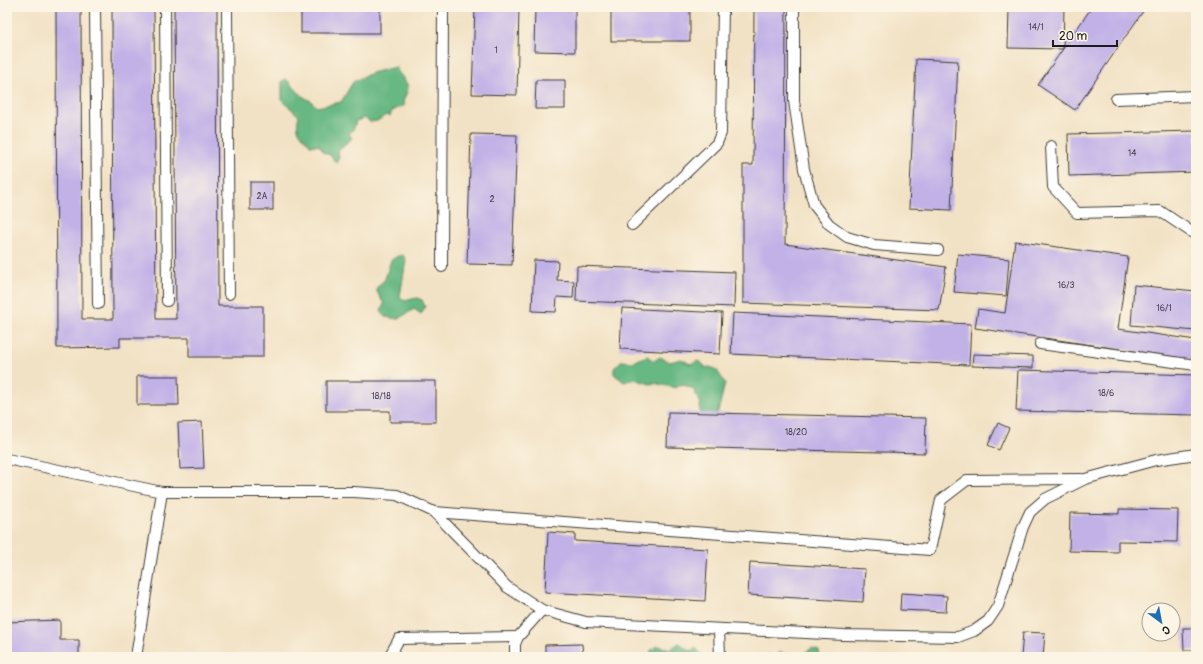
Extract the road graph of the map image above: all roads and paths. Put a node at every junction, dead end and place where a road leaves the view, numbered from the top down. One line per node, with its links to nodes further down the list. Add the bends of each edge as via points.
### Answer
1 (95, 7): 16 (lane)
2 (165, 7): 15 (lane)
3 (227, 7): 14 (lane)
4 (443, 7): 13 (lane)
5 (723, 7): 10 (lane, via 721,133 717,143)
6 (794, 7): 12 (lane, via 794,101 804,169 814,205 829,224 847,237 874,245)
7 (1196, 96): 8 (lane)
8 (1116, 99)
9 (1052, 146): 11 (lane, via 1053,187 1077,213 1160,211)
10 (632, 225)
11 (1196, 235)
12 (938, 250)
13 (442, 267)
14 (229, 294)
15 (167, 301)
16 (98, 304)
17 (1040, 344): 18 (lane)
18 (1196, 365)
19 (1196, 454): 21 (lane, via 1156,460)
20 (7, 458): 22 (lane)
21 (1085, 479): 23 (lane, via 967,480 941,500 930,550); 25 (lane, via 1046,499 1030,512 998,606 988,621 974,631 958,636 851,636)
22 (162, 492): 23 (lane, via 397,494); 27 (lane)
23 (434, 512): 24 (lane, via 508,587)
24 (542, 610): 25 (lane, via 586,622); 26 (lane)
25 (719, 629): 30 (lane)
26 (518, 637): 28 (lane, via 399,639); 29 (lane, via 515,644)
27 (136, 657)
28 (388, 657)
29 (516, 657)
30 (720, 657)

